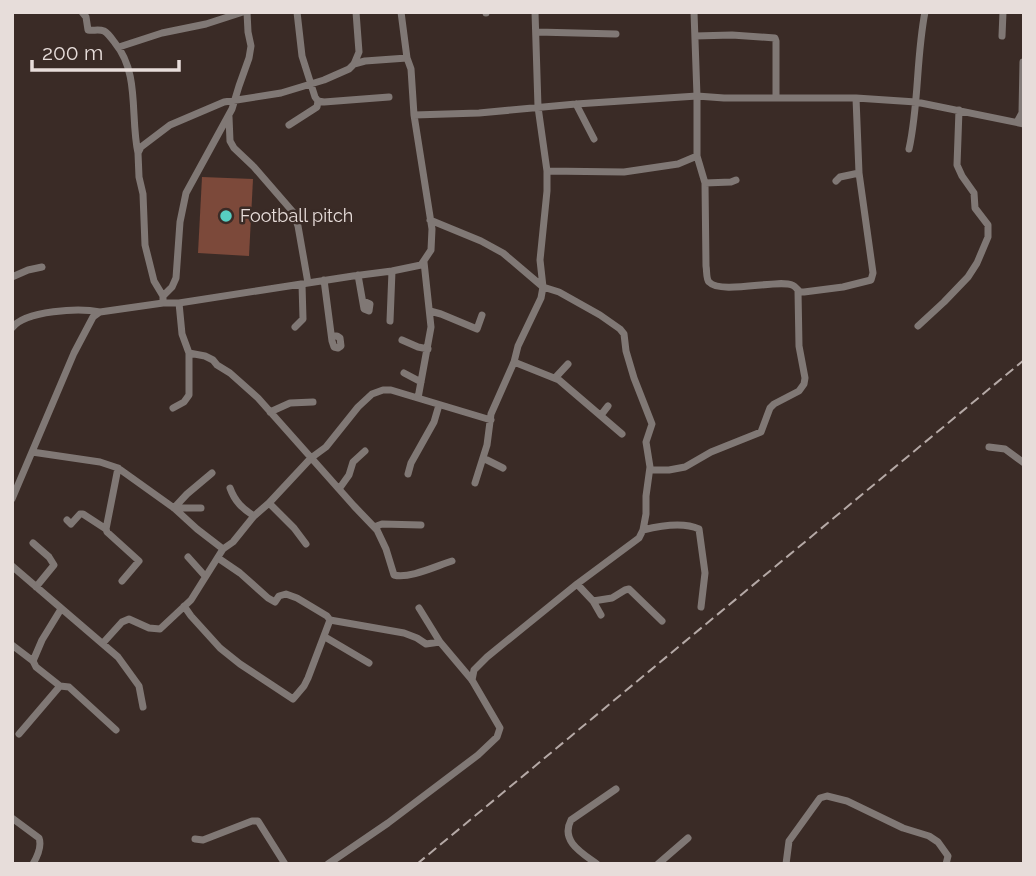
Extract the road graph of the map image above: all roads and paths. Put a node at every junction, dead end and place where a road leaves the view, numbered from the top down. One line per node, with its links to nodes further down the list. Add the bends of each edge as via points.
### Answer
1 (82, 12): 14 (street, via 88,30 104,31)
2 (245, 12): 14 (street); 27 (street, via 251,50)
3 (297, 12): 20 (street)
4 (356, 12): 15 (street)
5 (401, 12): 16 (street)
6 (536, 12): 10 (street)
7 (694, 12): 12 (street)
8 (925, 12): 29 (street)
9 (1003, 12): 13 (street)
10 (537, 33): 11 (street); 31 (street)
11 (616, 34)
12 (695, 36): 23 (street); 25 (street, via 775,38)
13 (1002, 36)
14 (119, 47): 39 (street, via 128,66)
15 (359, 52): 17 (street); 19 (street)
16 (407, 58): 17 (street); 33 (street)
17 (365, 61): 19 (street)
18 (1023, 62): 35 (street)
19 (354, 64): 21 (street)
20 (306, 69): 21 (street); 22 (street)
21 (310, 84): 22 (street); 28 (street)
22 (297, 88): 27 (street)
23 (697, 96): 25 (street); 30 (street); 40 (street)
24 (389, 97): 28 (street)
25 (776, 98): 26 (street)
26 (856, 98): 29 (street); 42 (street)
27 (234, 100): 34 (street); 39 (street, via 170,125)
28 (318, 101): 36 (street, via 317,107)
29 (916, 102): 32 (street); 38 (street)
30 (576, 104): 31 (street); 37 (street)
31 (538, 107): 33 (street); 41 (street)
32 (959, 110): 35 (street); 63 (street, via 957,165 974,193 975,208 988,225 988,237 968,278)
33 (414, 114): 46 (street)
34 (229, 116): 53 (street, via 234,148 293,212); 56 (street, via 186,193 176,278)
35 (1020, 123)
36 (289, 125)
37 (594, 139)
38 (909, 149)
39 (138, 153): 56 (street, via 145,245)
40 (697, 156): 41 (street, via 678,164 624,172); 45 (street)
41 (547, 171): 54 (street, via 540,252)
42 (859, 173): 44 (street); 55 (street, via 873,277 843,288)
43 (736, 180): 45 (street)
44 (836, 181)
45 (705, 183): 55 (street, via 708,281 730,287 789,284)
46 (430, 220): 47 (street, via 431,250); 54 (street, via 503,253)
47 (424, 262): 49 (street); 60 (street)
48 (42, 267): 51 (street)
49 (392, 271): 50 (street); 62 (street)
50 (358, 275): 52 (street); 57 (street)
51 (12, 277)
52 (324, 280): 53 (street); 66 (street)
53 (305, 283): 58 (street); 64 (street, via 303,319)
54 (543, 287): 70 (street); 92 (street, via 600,315 624,334 634,378 652,424 646,442)
55 (799, 291): 92 (street, via 799,346 806,378 799,391 770,408 761,432 685,467)
56 (163, 300): 58 (street); 59 (street)
57 (363, 300)
58 (179, 303): 69 (street)
59 (100, 312): 65 (street, via 45,314 20,320); 86 (street, via 82,336)
60 (430, 312): 61 (street, via 477,329); 68 (street)
61 (482, 315)
62 (390, 321)
63 (918, 326)
64 (295, 327)
65 (12, 328)
66 (332, 336)
67 (402, 340): 68 (street)
68 (428, 349): 74 (street)
69 (189, 353): 79 (street, via 188,396); 80 (street, via 213,360)
70 (514, 362): 73 (street); 82 (street)
71 (568, 364): 73 (street)
72 (404, 373): 74 (street)
73 (555, 379): 81 (street)
74 (421, 382): 75 (street)
75 (418, 398): 77 (street); 87 (street, via 391,390 372,394)
76 (313, 402): 80 (street, via 290,403)
77 (439, 405): 82 (street); 94 (street)
78 (608, 406): 81 (street)
79 (173, 408)
80 (270, 412): 87 (street)
81 (601, 415): 83 (street)
82 (491, 420): 88 (street)
83 (622, 434)
84 (989, 447): 89 (street, via 1005,449)
85 (365, 451): 97 (street, via 353,462)
86 (32, 452): 90 (street); 98 (street)
87 (311, 458): 97 (street); 99 (street)
88 (483, 458): 91 (street); 95 (street)
89 (1024, 463)
90 (118, 468): 100 (street); 106 (street)
91 (503, 468)
92 (650, 470): 107 (street)
93 (212, 473): 100 (street)
94 (408, 474)
95 (475, 483)
96 (230, 488): 102 (street, via 233,498)
97 (339, 489): 105 (street)
98 (12, 499)
99 (269, 503): 102 (street); 109 (street)
100 (174, 508): 101 (street); 110 (street)
101 (201, 508)
102 (254, 516): 110 (street)
103 (67, 520): 106 (street, via 71,524 83,514)
104 (421, 525): 105 (street)
105 (374, 527): 113 (street, via 398,577)
106 (106, 529): 116 (street, via 139,561)
107 (643, 530): 117 (street, via 639,538); 121 (street, via 699,529 705,573)
108 (33, 543): 118 (street, via 54,565)
109 (306, 544)
110 (223, 549): 112 (street)
111 (188, 557): 115 (street)
112 (218, 558): 115 (street); 125 (street, via 275,602 286,594)
113 (452, 561)
114 (12, 566): 118 (street)
115 (205, 576): 120 (street)
116 (122, 581)
117 (577, 584): 119 (street); 133 (street, via 477,666)
118 (36, 587): 123 (street)
119 (593, 601): 124 (street); 126 (street, via 629,589)
120 (184, 606): 127 (street, via 220,648 293,699 304,686); 129 (street, via 160,629 122,622)
121 (701, 607)
122 (419, 608): 128 (street)
123 (61, 609): 129 (street); 131 (street)
124 (601, 615)
125 (330, 620): 127 (street); 128 (street, via 404,633 426,644)
126 (662, 621)
127 (324, 637): 132 (street)
128 (440, 642): 133 (street)
129 (103, 643): 135 (street, via 135,679)
130 (12, 645): 131 (street)
131 (33, 661): 134 (street)
132 (369, 663)
133 (472, 680): 144 (street, via 499,723 497,737)
134 (60, 686): 136 (street, via 69,687); 137 (street)
135 (143, 707)
136 (116, 730)
137 (19, 734)
138 (617, 789): 145 (street, via 568,826 569,840)
139 (12, 818): 142 (street, via 39,838)
140 (688, 838): 146 (street)
141 (195, 839): 143 (street, via 258,821)
142 (33, 864)
143 (285, 864)
144 (328, 864)
145 (597, 864)
146 (658, 864)
147 (786, 864): 148 (street, via 789,841 820,798 827,796 933,838 948,856)
148 (946, 864)

